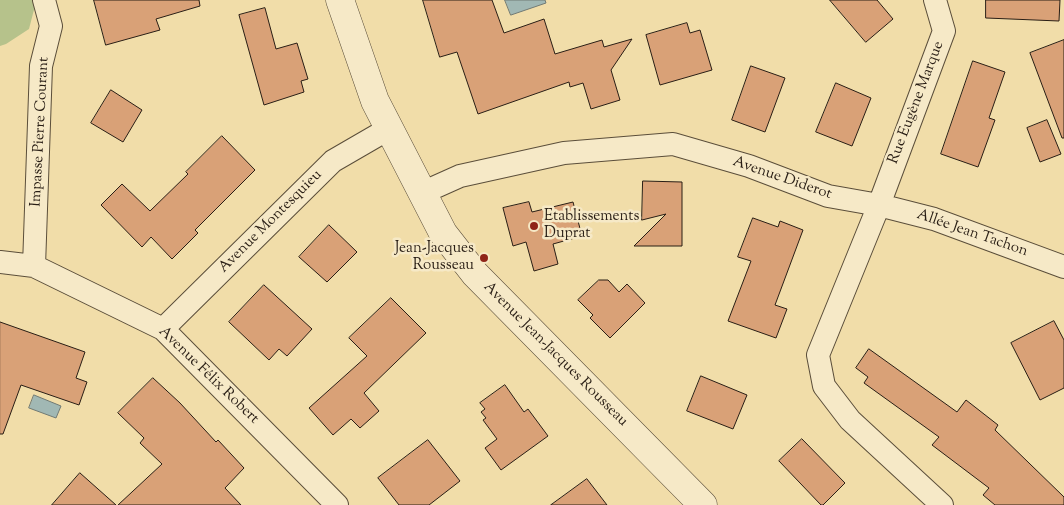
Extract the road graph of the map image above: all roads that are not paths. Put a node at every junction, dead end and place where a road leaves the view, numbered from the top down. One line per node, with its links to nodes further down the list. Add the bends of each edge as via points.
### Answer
1 (44, 0): 8 (street, Impasse Pierre Courant, via 51,26 41,66)
2 (340, 0): 4 (street, Avenue Jean-Jacques Rousseau, via 376,100)
3 (934, 0): 6 (street, Rue Eugène Marque, via 944,31)
4 (390, 128): 5 (street, Avenue Jean-Jacques Rousseau); 10 (street, Avenue Montesquieu, via 333,161)
5 (422, 193): 6 (street, Avenue Diderot, via 460,176 564,153 672,144 749,166 828,196); 12 (street, Avenue Jean-Jacques Rousseau, via 443,233 476,274)
6 (878, 205): 9 (street, Allée Jean Tachon, via 934,218); 13 (street, via 818,356 824,386 850,420)
7 (0, 262): 8 (street, Avenue Félix Robert)
8 (34, 266): 10 (street, Avenue Félix Robert)
9 (1064, 267)
10 (163, 329): 11 (street, Avenue Félix Robert)
11 (337, 505)
12 (703, 505)
13 (942, 505)

